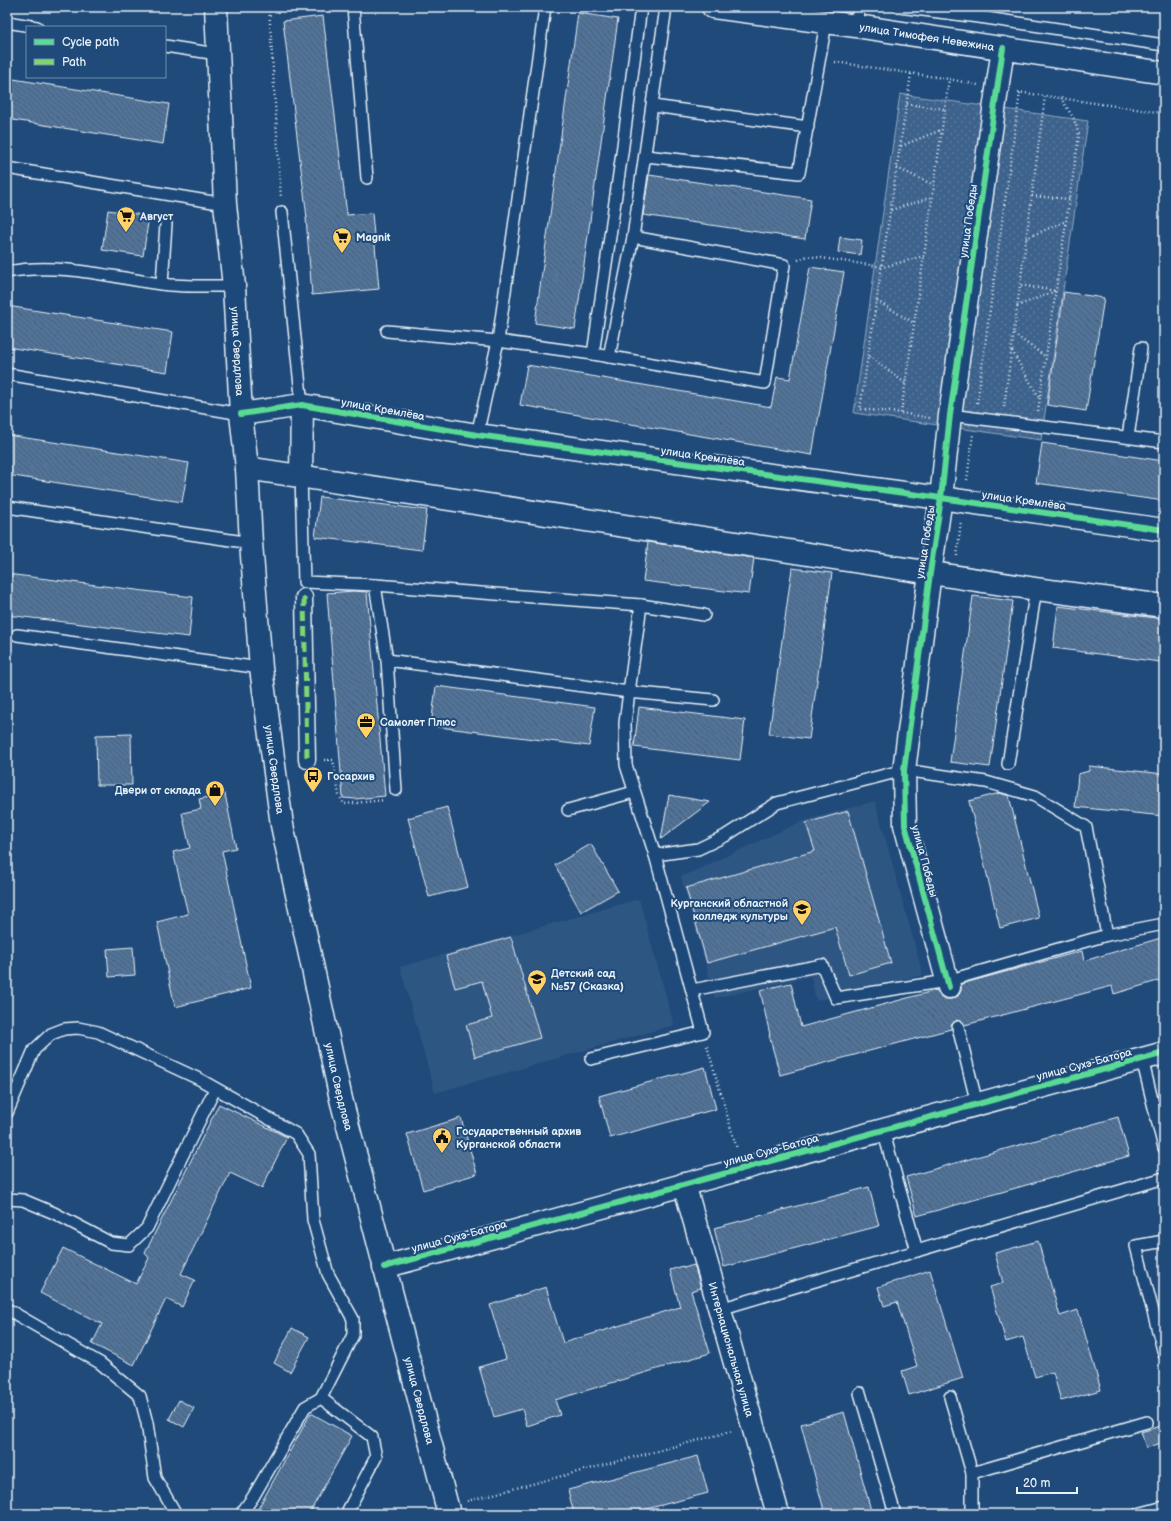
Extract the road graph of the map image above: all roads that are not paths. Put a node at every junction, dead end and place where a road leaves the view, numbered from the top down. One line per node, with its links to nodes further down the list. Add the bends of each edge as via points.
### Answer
1 (216, 7): 15 (street, улица Свердлова)
2 (353, 7): 21 (lane)
3 (545, 7): 30 (lane)
4 (641, 7): 32 (lane)
5 (666, 7): 17 (lane)
6 (713, 7): 10 (street, улица Тимофея Невежина)
7 (899, 7): 12 (lane)
8 (858, 17): 10 (street, улица Тимофея Невежина); 14 (street, улица Тимофея Невежина)
9 (7, 22): 11 (lane)
10 (826, 23): 18 (lane)
11 (31, 26)
12 (1164, 45)
13 (166, 46): 15 (lane)
14 (1003, 48): 16 (street, улица Тимофея Невежина); 37 (street, улица Победы)
15 (217, 54): 22 (street, улица Свердлова)
16 (1164, 73)
17 (653, 106): 18 (lane); 19 (lane)
18 (808, 127): 19 (lane, via 799,173)
19 (646, 156): 25 (lane)
20 (7, 168): 22 (lane)
21 (367, 178)
22 (225, 204): 28 (street, улица Свердлова)
23 (282, 212): 35 (lane)
24 (166, 224): 27 (lane)
25 (633, 238): 33 (lane); 33 (lane, via 784,266 765,383)
26 (7, 272): 27 (lane, via 58,268)
27 (162, 284): 28 (lane)
28 (234, 286): 36 (street, улица Свердлова)
29 (387, 331): 30 (lane)
30 (498, 341): 32 (lane); 38 (lane)
31 (1141, 348): 39 (lane)
32 (593, 354): 33 (lane)
33 (609, 357)
34 (7, 374): 36 (lane)
35 (302, 405): 36 (street, улица Кремлёва); 38 (street, улица Кремлёва); 42 (street)
36 (241, 414): 41 (street, улица Свердлова)
37 (950, 418): 39 (lane, via 975,418); 43 (street, улица Победы)
38 (477, 435): 43 (street, улица Кремлёва)
39 (1128, 437): 40 (lane)
40 (1164, 442)
41 (247, 468): 42 (street); 46 (street, улица Свердлова)
42 (301, 476): 47 (street); 50 (lane)
43 (941, 498): 45 (street, улица Кремлёва); 47 (street, улица Победы)
44 (7, 507): 46 (lane)
45 (1164, 530)
46 (251, 543): 56 (street, улица Свердлова)
47 (930, 572): 49 (street); 61 (street, улица Победы)
48 (375, 585): 50 (lane); 51 (lane); 55 (lane)
49 (1036, 589): 52 (street); 60 (lane)
50 (304, 590): 59 (street)
51 (641, 605): 53 (lane); 57 (lane)
52 (1164, 606)
53 (704, 615)
54 (17, 635): 56 (lane)
55 (387, 660): 57 (lane); 62 (lane)
56 (261, 668): 84 (street, улица Свердлова, via 282,825 340,1099)
57 (629, 692): 58 (lane); 63 (lane, via 625,723 626,765)
58 (713, 700)
59 (307, 760)
60 (1008, 764)
61 (904, 770): 65 (lane, via 777,802 725,836 698,849); 67 (lane, via 986,782 1034,796 1086,827); 68 (street, улица Победы, via 905,825)
62 (396, 790)
63 (634, 792): 64 (lane); 65 (lane)
64 (568, 810)
65 (655, 856): 69 (lane)
66 (1164, 924): 67 (lane)
67 (1107, 935): 68 (lane)
68 (948, 984): 69 (lane, via 836,998 822,965)
69 (692, 990): 72 (lane, via 703,1032)
70 (958, 1027): 75 (lane)
71 (1164, 1053): 73 (street, улица Сухэ-Батора)
72 (591, 1059)
73 (1142, 1059): 75 (street, улица Сухэ-Батора); 78 (lane)
74 (215, 1088): 76 (lane, via 98,1032 78,1028 64,1029 51,1034 34,1050); 81 (lane, via 147,1228 129,1245 111,1243 23,1200); 90 (lane, via 296,1134 309,1154 313,1220 328,1274 353,1320 353,1335)
75 (977, 1104): 77 (street, улица Сухэ-Батора)
76 (7, 1113)
77 (883, 1130): 80 (street, улица Сухэ-Батора); 83 (lane)
78 (1164, 1148)
79 (1164, 1178): 83 (lane)
80 (684, 1184): 84 (street, улица Сухэ-Батора); 86 (street, Интернациональная улица)
81 (7, 1199)
82 (1164, 1241): 87 (lane, via 1136,1246)
83 (917, 1251): 86 (lane)
84 (384, 1267): 94 (street, улица Свердлова)
85 (7, 1309): 96 (lane, via 100,1363 140,1396 147,1423 155,1478)
86 (720, 1309): 95 (street, Интернациональная улица)
87 (1164, 1354)
88 (860, 1393): 99 (lane)
89 (950, 1397): 92 (lane)
90 (321, 1398): 97 (lane, via 305,1407); 98 (lane, via 372,1437 376,1458)
91 (1147, 1422): 92 (lane)
92 (972, 1473): 100 (lane)
93 (1164, 1508): 101 (lane)
94 (448, 1510)
95 (775, 1512)
96 (176, 1514)
97 (241, 1514)
98 (346, 1514)
99 (895, 1514)
100 (972, 1514)
101 (1138, 1514)

